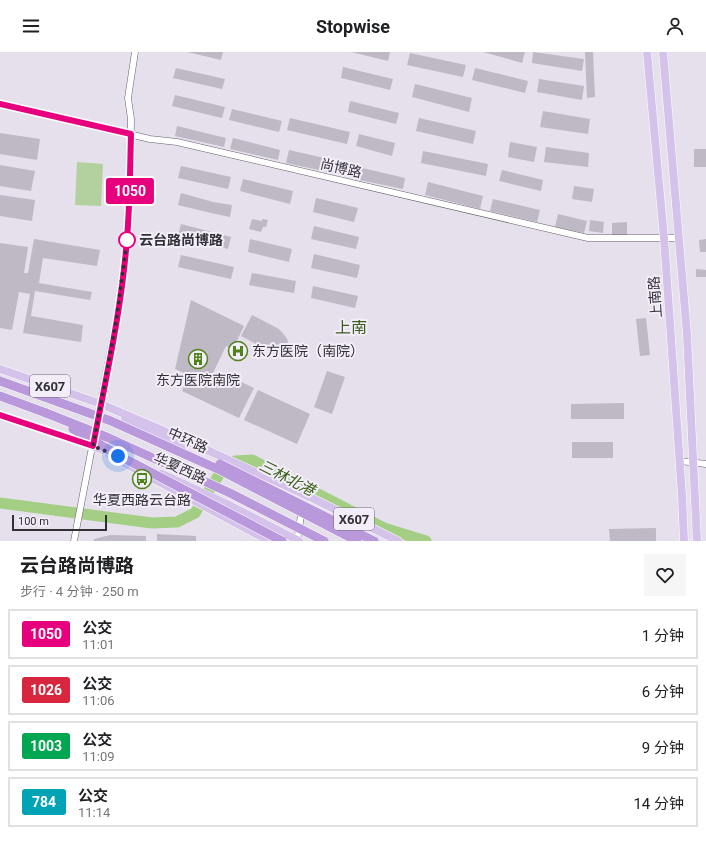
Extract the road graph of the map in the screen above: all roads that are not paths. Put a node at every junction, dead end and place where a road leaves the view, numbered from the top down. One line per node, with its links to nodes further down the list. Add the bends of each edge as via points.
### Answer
1 (135, 52): 5 (street, via 128,98)
2 (648, 52): 6 (main road, 上南路)
3 (663, 52): 7 (main road, 上南路)
4 (0, 104): 5 (street, 尚博路)
5 (131, 134): 6 (street, 尚博路, via 177,142 588,238); 11 (street, via 127,239 116,322)
6 (664, 238): 7 (street, 尚博路); 16 (main road, 上南路)
7 (679, 238): 17 (main road, 上南路)
8 (0, 368): 11 (main road, 华夏西路 / X607)
9 (0, 381): 14 (highway, 中环路, bridge)
10 (0, 396): 12 (highway)
11 (101, 404): 15 (street); 19 (main road, 华夏西路, bridge, via 142,429); 28 (main road, 华夏西路 / X607, via 310,497)
12 (46, 413): 22 (highway, bridge, via 116,454); 24 (highway, bridge, via 159,460)
13 (0, 415): 15 (main road, 华夏西路)
14 (111, 421): 25 (highway, 中环路, bridge, via 222,471); 27 (highway, bridge, via 172,443 231,469)
15 (93, 446): 20 (street); 21 (main road); 23 (main road, 华夏西路, via 169,477)
16 (680, 461): 17 (street); 29 (main road, 上南路)
17 (694, 463): 18 (street); 30 (main road, 上南路)
18 (706, 464)
19 (302, 509): 23 (street); 26 (main road, 华夏西路)
20 (74, 541)
21 (269, 541)
22 (282, 541)
23 (298, 541)
24 (324, 541)
25 (357, 541)
26 (364, 541)
27 (374, 541)
28 (398, 541)
29 (684, 541)
30 (696, 541)

